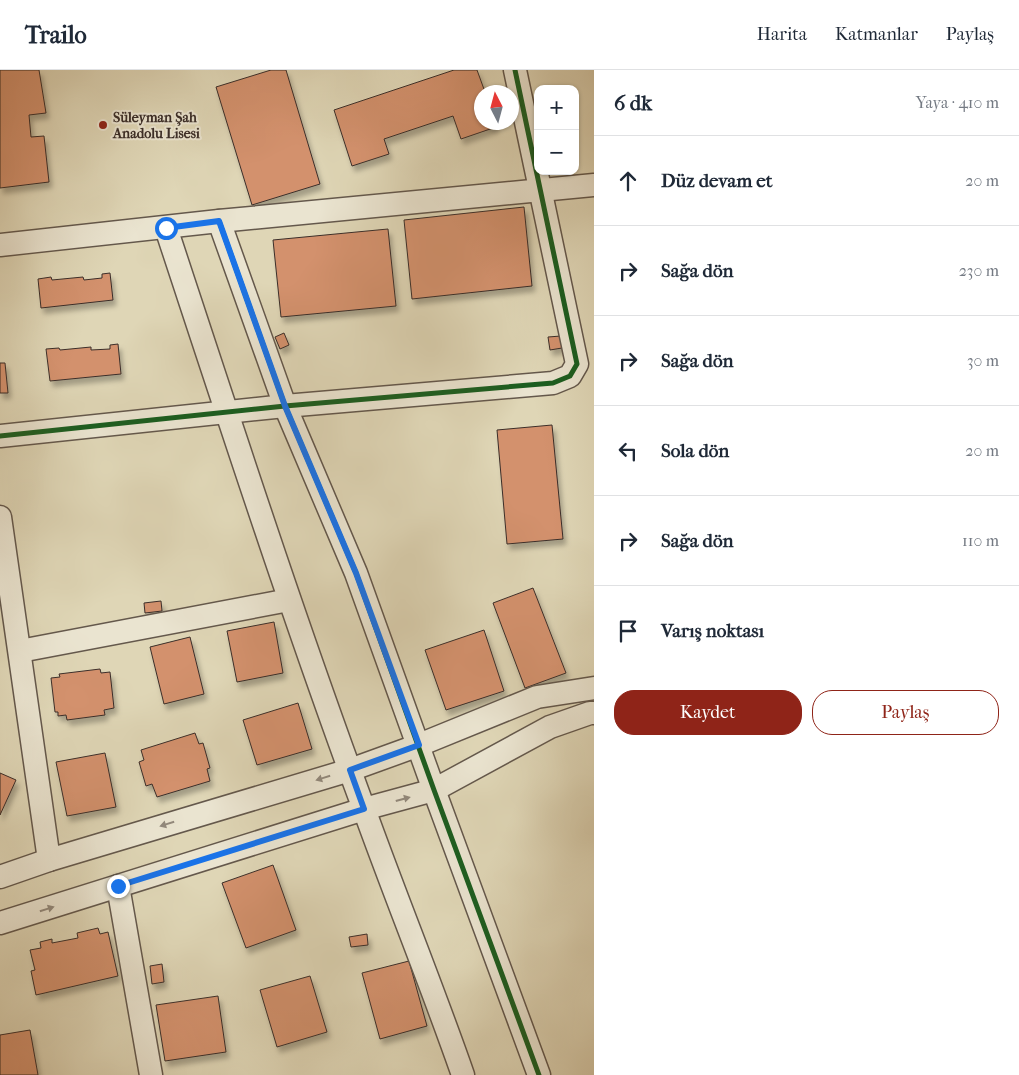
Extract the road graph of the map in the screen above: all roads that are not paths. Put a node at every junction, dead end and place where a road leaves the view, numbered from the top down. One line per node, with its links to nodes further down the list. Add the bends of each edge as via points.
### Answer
1 (515, 70): 3 (street)
2 (594, 185): 3 (street)
3 (540, 190): 4 (street); 7 (street, via 577,364 570,376 553,384)
4 (219, 221): 5 (street); 7 (street)
5 (166, 228): 6 (street); 8 (street)
6 (0, 245)
7 (285, 406): 8 (street); 15 (street, via 356,573)
8 (226, 412): 9 (street); 11 (street)
9 (0, 436)
10 (0, 517): 12 (street)
11 (289, 600): 12 (street); 16 (street)
12 (20, 651): 20 (street)
13 (594, 688): 15 (street, via 537,697)
14 (594, 713): 17 (street, via 550,727)
15 (419, 745): 16 (street); 17 (street)
16 (350, 770): 18 (street); 20 (street, one-way to 20)
17 (434, 790): 18 (street, one-way to 17); 27 (street)
18 (364, 809): 23 (street); 26 (street)
19 (0, 858): 21 (street)
20 (49, 860): 21 (street)
21 (22, 870): 22 (street)
22 (0, 877)
23 (118, 886): 24 (street, one-way to 23); 25 (street)
24 (3, 925)
25 (151, 1075)
26 (463, 1075)
27 (540, 1075)

